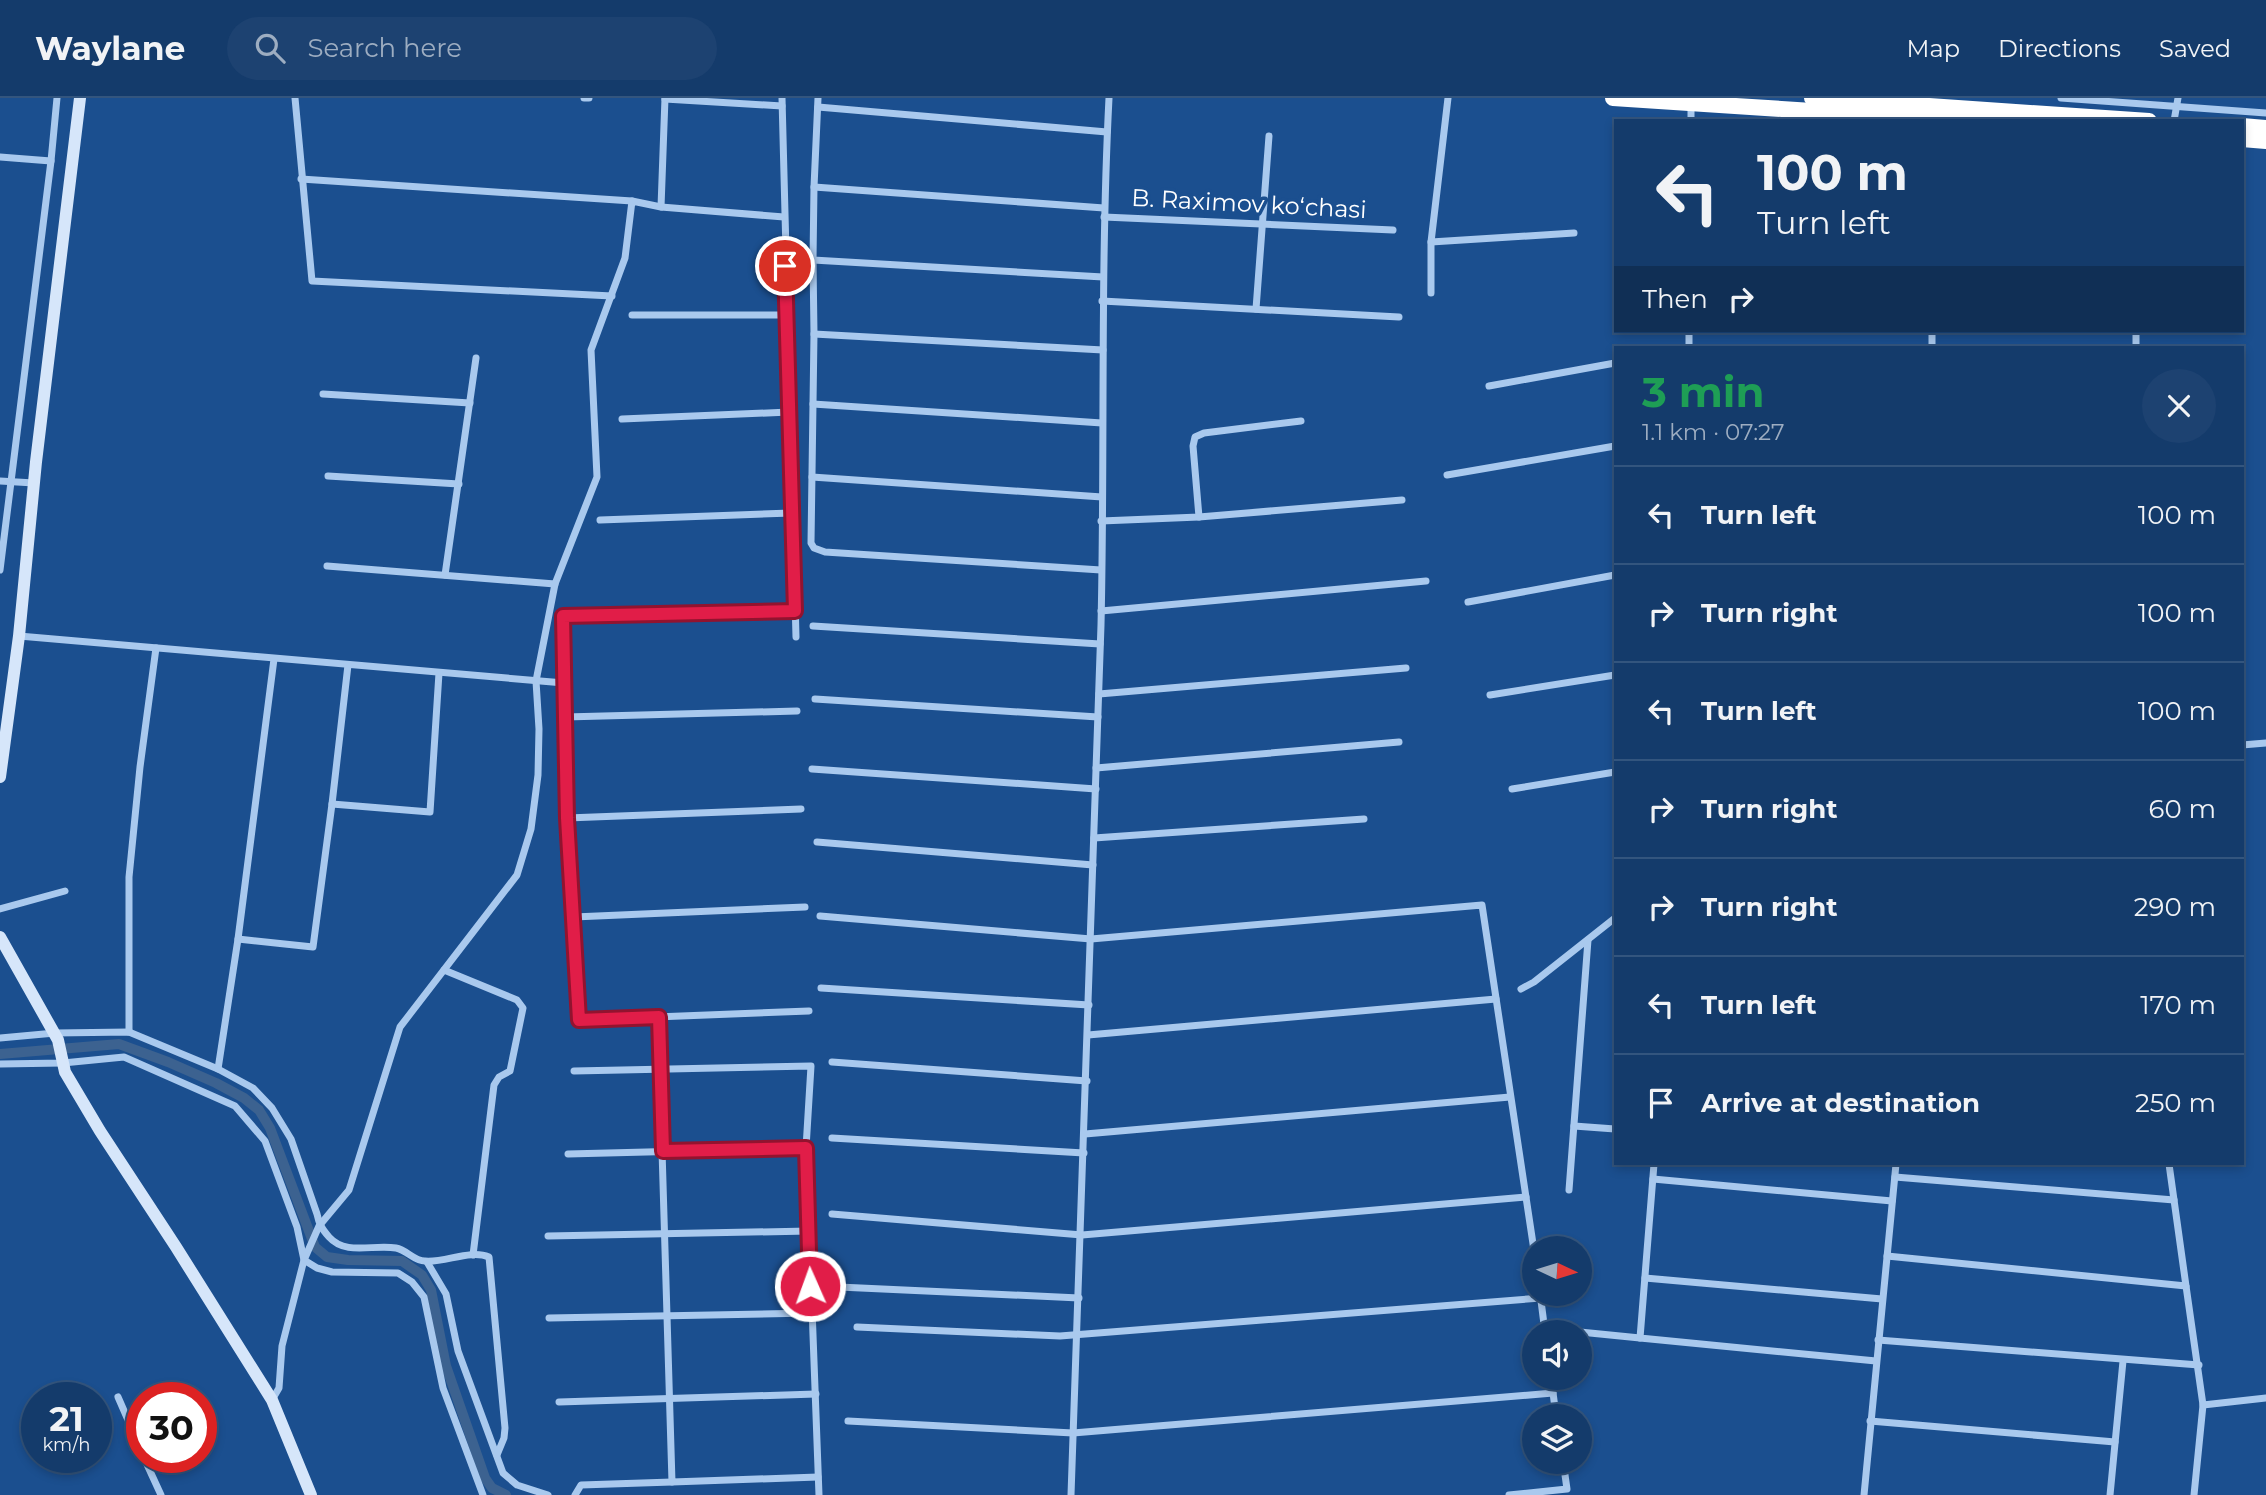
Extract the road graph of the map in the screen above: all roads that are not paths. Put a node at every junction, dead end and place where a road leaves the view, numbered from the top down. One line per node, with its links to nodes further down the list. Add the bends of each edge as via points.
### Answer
1 (57, 98): 29 (street)
2 (80, 98): 67 (street)
3 (295, 98): 30 (street)
4 (584, 98): 5 (street)
5 (589, 98)
6 (665, 98): 14 (street); 33 (street)
7 (1109, 98): 24 (street)
8 (1448, 98): 39 (street)
9 (1614, 98): 13 (highway)
10 (1812, 98): 18 (highway)
11 (2061, 98): 12 (street)
12 (2092, 99): 16 (street); 18 (street)
13 (1691, 101): 19 (street); 20 (highway)
14 (782, 102): 35 (street)
15 (818, 102): 24 (street); 31 (street)
16 (2178, 102): 17 (street)
17 (2266, 113)
18 (2092, 117): 21 (highway)
19 (1691, 119)
20 (1925, 119)
21 (2120, 119)
22 (2244, 126): 23 (highway)
23 (2266, 128)
24 (1107, 132): 34 (street)
25 (1269, 136): 36 (street)
26 (2244, 139): 27 (highway)
27 (2266, 141)
28 (0, 157): 29 (street)
29 (51, 161): 66 (street)
30 (301, 179): 32 (street); 43 (street, via 312,281)
31 (814, 187): 34 (street, B. Raximov koʻchasi); 40 (street)
32 (632, 201): 33 (street); 43 (street, via 625,258)
33 (661, 206): 35 (street)
34 (1104, 213): 36 (street, B. Raximov koʻchasi); 41 (street)
35 (784, 217): 47 (street)
36 (1262, 225): 37 (street, B. Raximov koʻchasi); 45 (street)
37 (1393, 230)
38 (1574, 233): 39 (street)
39 (1431, 242): 42 (street)
40 (813, 260): 41 (street); 49 (street)
41 (1103, 277): 44 (street)
42 (1431, 293)
43 (612, 296): 81 (street, via 591,350 597,477)
44 (1102, 301): 45 (street); 50 (street)
45 (1256, 309): 48 (street)
46 (632, 315): 47 (street)
47 (786, 316): 57 (street)
48 (1399, 317)
49 (814, 334): 50 (street); 56 (street)
50 (1103, 350): 60 (street)
51 (476, 358): 55 (street)
52 (1614, 363): 53 (street)
53 (1489, 386)
54 (323, 394): 55 (street)
55 (470, 403): 68 (street)
56 (813, 404): 60 (street); 64 (street)
57 (789, 412): 58 (street); 71 (street)
58 (622, 419)
59 (1301, 421): 72 (street, via 1195,437)
60 (1102, 424): 69 (street)
61 (1614, 446): 62 (street)
62 (1447, 475)
63 (328, 476): 68 (street)
64 (812, 477): 69 (street); 76 (street, via 811,543 825,552)
65 (0, 481): 66 (street)
66 (12, 482): 67 (street); 77 (street)
67 (35, 483): 86 (street)
68 (459, 484): 78 (street)
69 (1102, 497): 74 (street)
70 (1402, 500): 72 (street)
71 (791, 513): 73 (street); 83 (street)
72 (1199, 517): 74 (street)
73 (600, 520)
74 (1101, 522): 76 (street)
75 (327, 566): 78 (street)
76 (1101, 569): 84 (street)
77 (0, 570)
78 (445, 575): 81 (street)
79 (1614, 575): 82 (street)
80 (1426, 581): 84 (street)
81 (555, 584): 95 (street)
82 (1468, 602)
83 (795, 611): 87 (street); 96 (street, via 563,616)
84 (1101, 611): 88 (street)
85 (813, 626): 88 (street)
86 (19, 636): 89 (street); 109 (street)
87 (796, 637)
88 (1100, 644): 97 (street)
89 (156, 648): 90 (street); 136 (street, via 129,877)
90 (274, 659): 91 (street); 126 (street)
91 (348, 665): 93 (street); 112 (street)
92 (1406, 668): 97 (street)
93 (439, 673): 95 (street); 112 (street, via 430,812)
94 (1614, 675): 98 (street)
95 (536, 681): 96 (street); 129 (street, via 538,775 531,829 517,875)
96 (564, 683): 101 (street)
97 (1099, 694): 102 (street)
98 (1490, 695)
99 (815, 699): 102 (street)
100 (797, 711): 101 (street)
101 (565, 717): 114 (street)
102 (1098, 717): 106 (street)
103 (1399, 742): 106 (street)
104 (2266, 743): 105 (street)
105 (2244, 745)
106 (1096, 768): 110 (street)
107 (812, 769): 110 (street)
108 (1614, 772): 111 (street)
109 (0, 777)
110 (1096, 789): 116 (street)
111 (1511, 789)
112 (332, 804): 126 (street, via 313,947)
113 (801, 809): 114 (street)
114 (567, 818): 123 (street)
115 (1364, 819): 116 (street)
116 (1094, 838): 118 (street)
117 (817, 842): 118 (street)
118 (1093, 865): 127 (street)
119 (65, 891): 121 (street)
120 (805, 907): 123 (street)
121 (0, 909)
122 (820, 916): 127 (street)
123 (574, 917): 135 (street, via 579,1020)
124 (1614, 919): 128 (street)
125 (0, 936): 138 (street)
126 (238, 939): 143 (street)
127 (1091, 939): 132 (street, via 1482,905); 133 (street)
128 (1588, 940): 131 (street); 148 (street)
129 (444, 970): 166 (street, via 400,1027 349,1190); 172 (street, via 517,1000 523,1008 510,1071 494,1085)
130 (821, 988): 133 (street)
131 (1521, 989)
132 (1496, 999): 137 (street); 147 (street)
133 (1089, 1005): 137 (street)
134 (809, 1011): 135 (street)
135 (659, 1017): 144 (street)
136 (129, 1032): 138 (street); 143 (street)
137 (1088, 1035): 146 (street)
138 (56, 1037): 139 (street); 140 (street)
139 (0, 1038)
140 (63, 1061): 142 (street); 173 (street, via 124,1057 235,1106 265,1141); 199 (street, via 100,1131)
141 (832, 1062): 146 (street)
142 (0, 1063)
143 (218, 1069): 166 (street, via 253,1088 272,1108 290,1139)
144 (661, 1069): 145 (street); 152 (street, via 811,1066); 153 (street)
145 (574, 1071)
146 (1087, 1081): 150 (street)
147 (1510, 1097): 150 (street); 162 (street)
148 (1574, 1126): 149 (street); 161 (street)
149 (1614, 1129)
150 (1085, 1134): 154 (street)
151 (832, 1138): 154 (street)
152 (806, 1148): 153 (street); 167 (street)
153 (663, 1151): 155 (street); 168 (street)
154 (1084, 1153): 169 (street)
155 (568, 1154)
156 (1654, 1165): 160 (street)
157 (1896, 1165): 159 (street)
158 (2169, 1165): 164 (street)
159 (1895, 1177): 163 (street); 164 (street)
160 (1653, 1179): 163 (street); 176 (street)
161 (1569, 1190)
162 (1526, 1196): 169 (street); 171 (street)
163 (1892, 1200): 174 (street)
164 (2174, 1200): 177 (street)
165 (832, 1214): 169 (street)
166 (319, 1226): 173 (street); 175 (street, via 336,1245 396,1248)
167 (809, 1231): 168 (street); 182 (street)
168 (665, 1235): 170 (street); 183 (street)
169 (1082, 1235): 180 (street)
170 (548, 1236)
171 (1532, 1236)
172 (473, 1255): 175 (street); 208 (street, via 489,1257 505,1428)
173 (306, 1256): 199 (street, via 282,1346 279,1388); 215 (street, via 317,1268 332,1272 398,1273 424,1297 443,1388)
174 (1887, 1256): 177 (street); 181 (street)
175 (427, 1262): 208 (street, via 446,1294 458,1351)
176 (1645, 1278): 181 (street); 188 (street)
177 (2186, 1286): 192 (street)
178 (839, 1287): 180 (street)
179 (1522, 1297): 187 (street)
180 (1079, 1298): 187 (street)
181 (1882, 1299): 189 (street)
182 (811, 1313): 183 (street); 195 (street)
183 (666, 1315): 184 (street); 198 (street)
184 (549, 1318)
185 (858, 1327): 187 (street)
186 (1592, 1333): 188 (street)
187 (1077, 1334): 206 (street)
188 (1640, 1338): 190 (street)
189 (1878, 1340): 190 (street); 191 (street)
190 (1876, 1361): 205 (street)
191 (2123, 1361): 192 (street); 207 (street)
192 (2199, 1366): 202 (street)
193 (1553, 1390): 194 (street)
194 (1553, 1393): 201 (street); 206 (street)
195 (816, 1394): 198 (street); 211 (street)
196 (118, 1397): 203 (street)
197 (2266, 1398): 202 (street)
198 (668, 1399): 200 (street); 212 (street)
199 (272, 1400): 214 (street)
200 (559, 1402)
201 (1554, 1404)
202 (2203, 1405): 223 (street)
203 (126, 1415)
204 (848, 1421): 206 (street)
205 (1870, 1421): 207 (street); 221 (street)
206 (1073, 1433): 219 (street)
207 (2115, 1442): 222 (street)
208 (497, 1455): 216 (street, via 508,1478)
209 (151, 1473): 213 (street)
210 (1565, 1474): 220 (street, via 1567,1489)
211 (818, 1477): 212 (street); 218 (street)
212 (672, 1482): 217 (street, via 581,1485)
213 (162, 1495)
214 (312, 1495)
215 (483, 1495)
216 (548, 1495)
217 (575, 1495)
218 (819, 1495)
219 (1070, 1495)
220 (1508, 1495)
221 (1864, 1495)
222 (2110, 1495)
223 (2194, 1495)

